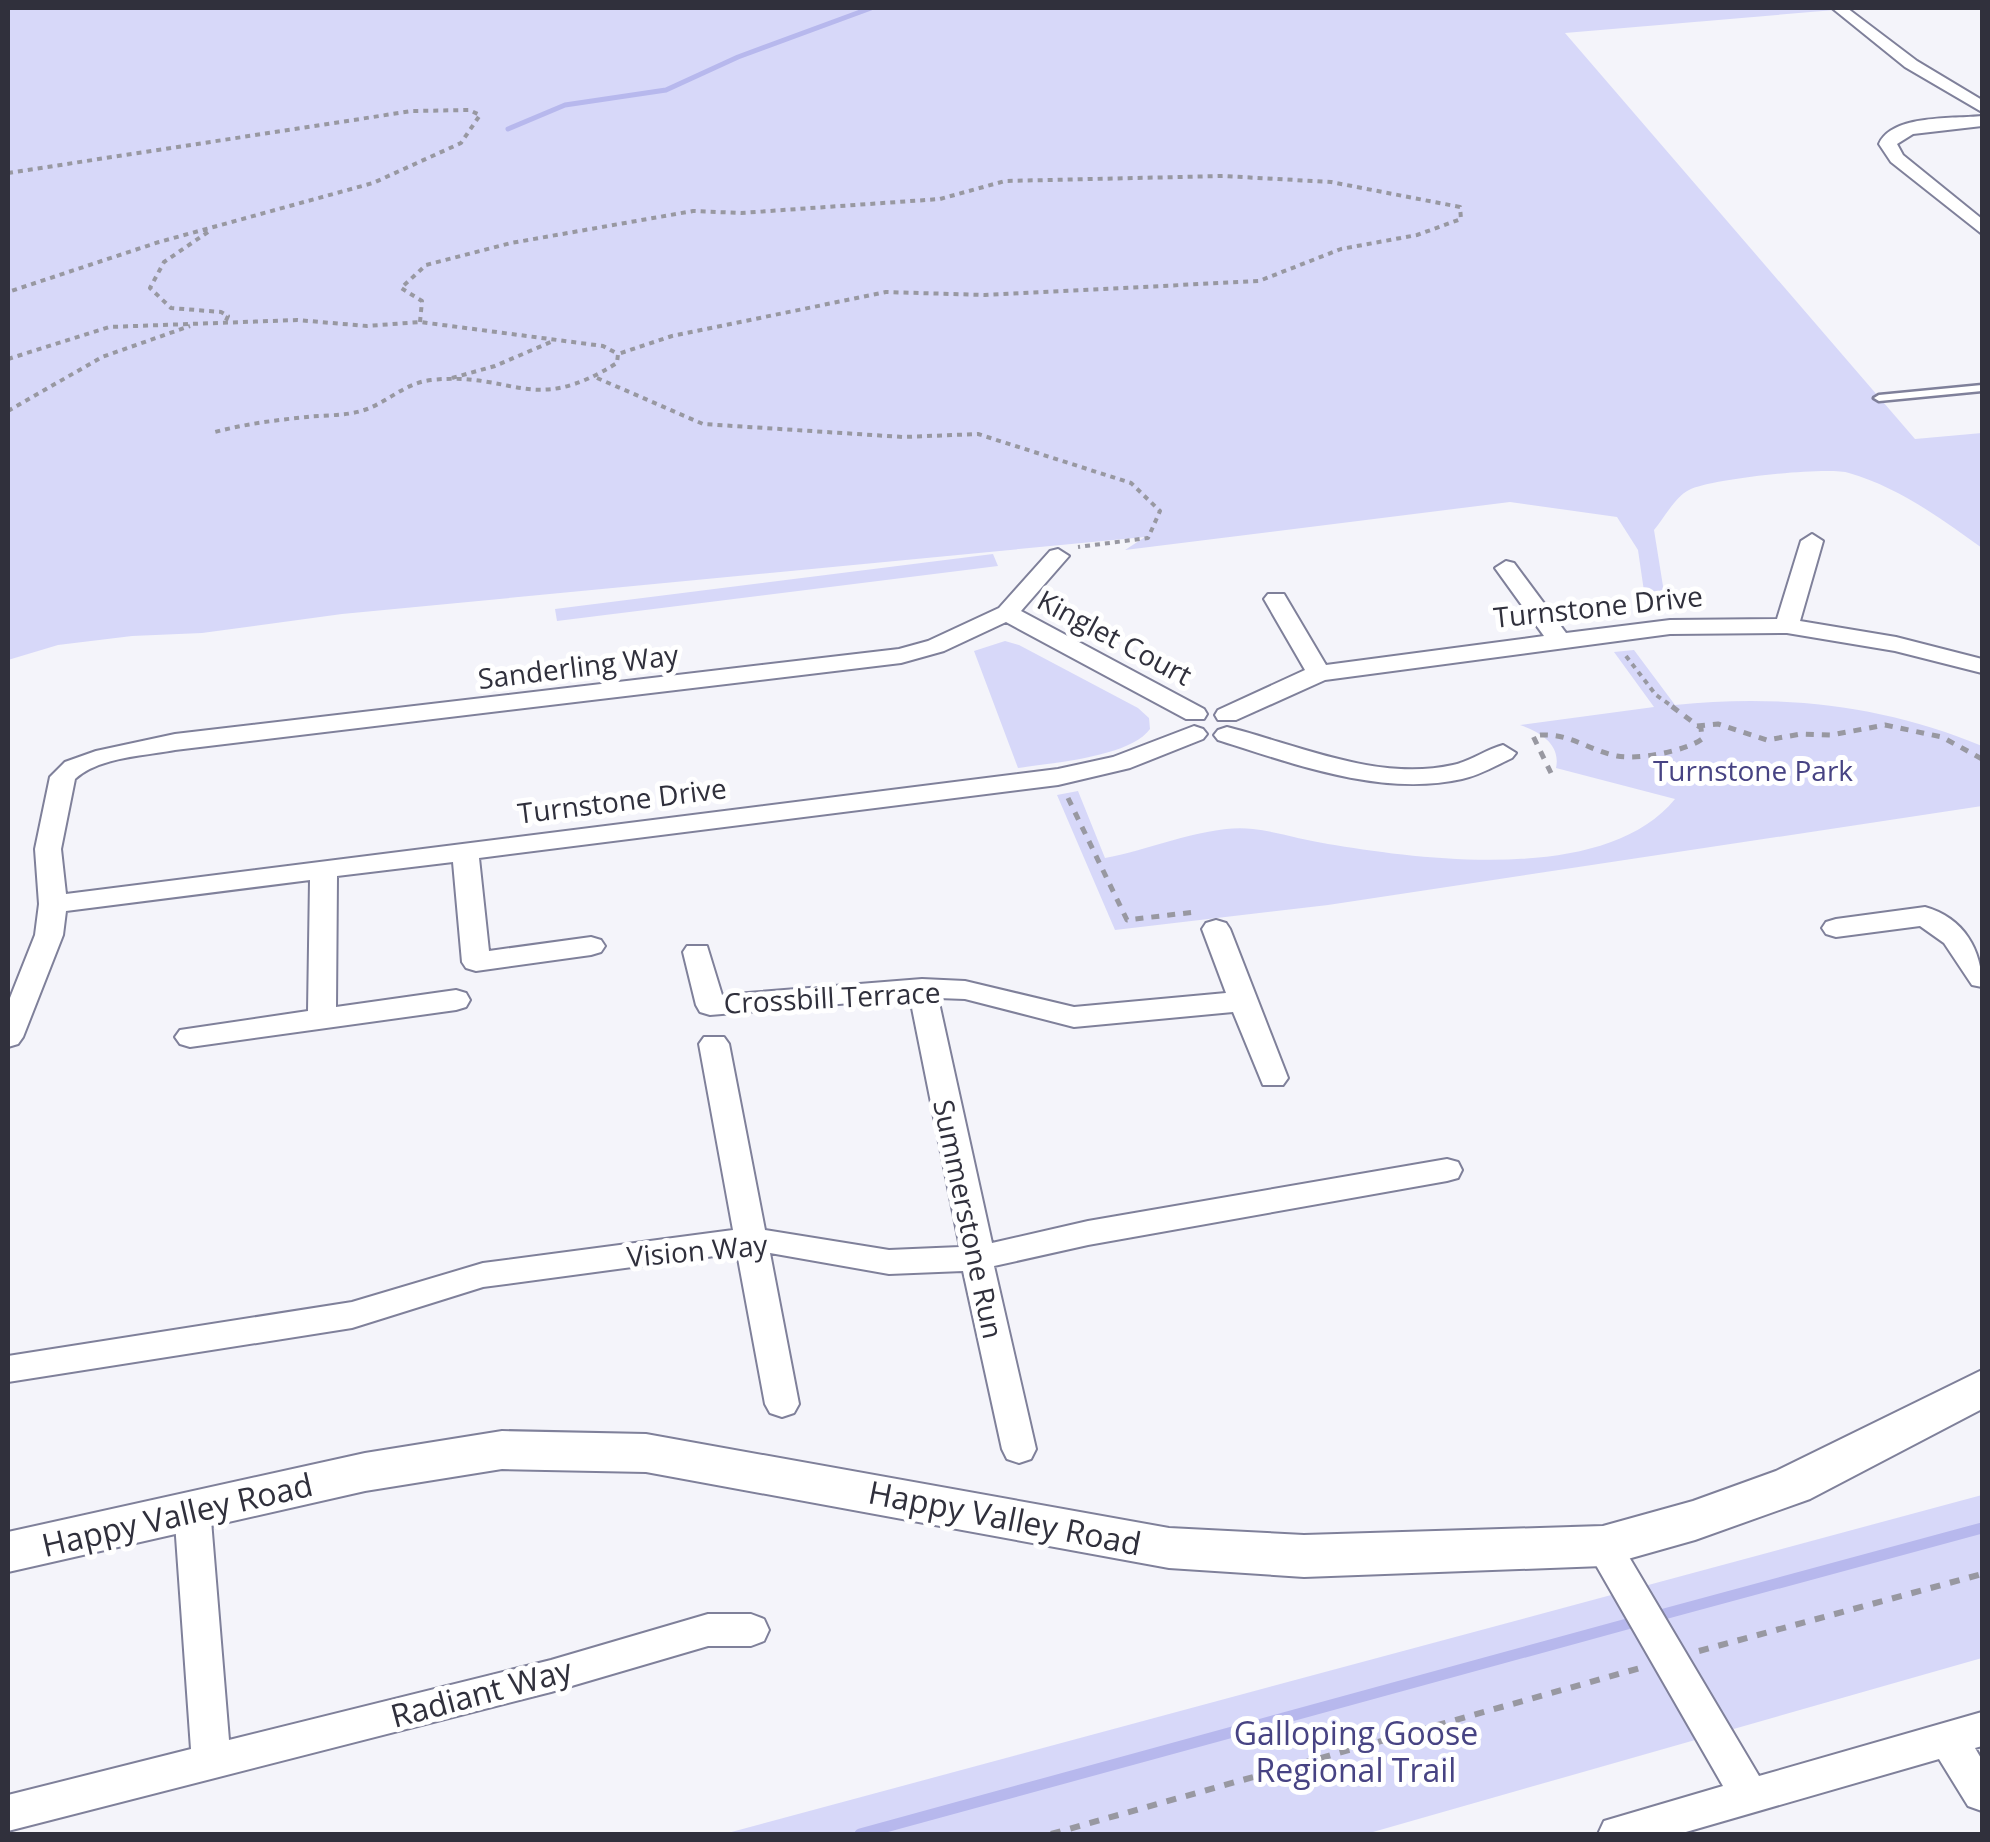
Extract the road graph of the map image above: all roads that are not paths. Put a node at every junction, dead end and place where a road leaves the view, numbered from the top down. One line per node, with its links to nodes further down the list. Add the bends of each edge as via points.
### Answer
1 (1839, 9): 2 (street, via 1911,64)
2 (1979, 102)
3 (1982, 121): 4 (street, via 1909,129 1888,144 1896,158)
4 (1982, 228)
5 (1982, 388): 6 (lane)
6 (1879, 398)
7 (1812, 540): 12 (street)
8 (1068, 552): 11 (street, Sanderling Way)
9 (1506, 568): 13 (street)
10 (1276, 599): 15 (street)
11 (1007, 614): 16 (street, Kinglet Court); 21 (street, Sanderling Way, via 936,646 850,664 175,742 105,756 74,768 59,786 51,834)
12 (1787, 626): 13 (street, Turnstone Drive, via 1670,628); 14 (street, Turnstone Drive)
13 (1559, 640): 15 (street, Turnstone Drive)
14 (1982, 666)
15 (1319, 673): 17 (street, Turnstone Drive)
16 (1194, 724): 17 (street, via 1217,711); 19 (street, Turnstone Drive, via 1120,763 1058,777)
17 (1227, 725): 18 (street, via 1326,764 1383,772 1458,772)
18 (1503, 754)
19 (465, 853): 20 (street, Turnstone Drive); 24 (street, via 476,962)
20 (324, 870): 21 (street, Turnstone Drive); 30 (street)
21 (53, 904): 31 (street, via 44,953)
22 (1836, 928): 26 (street, via 1925,916 1954,937)
23 (1216, 929): 29 (street)
24 (591, 946)
25 (697, 952): 27 (street, Crossbill Terrace, via 710,1005)
26 (1982, 978)
27 (922, 988): 29 (street, Crossbill Terrace, via 965,990 1074,1017); 37 (street, Summerstone Run)
28 (456, 1000): 30 (street)
29 (1244, 1001): 34 (street)
30 (322, 1019): 32 (street)
31 (8, 1037)
32 (190, 1037)
33 (714, 1044): 36 (street)
34 (1273, 1078)
35 (1447, 1170): 37 (street, Vision Way)
36 (750, 1240): 37 (street, Vision Way, via 889,1262); 38 (street, Vision Way, via 483,1276 352,1316); 40 (street)
37 (976, 1258): 41 (street, Summerstone Run)
38 (8, 1369)
39 (1982, 1388): 43 (main road, Happy Valley Road, via 1792,1485)
40 (782, 1404)
41 (1019, 1450)
42 (192, 1508): 43 (main road, Happy Valley Road, via 502,1450 646,1453 1169,1548 1304,1556); 44 (main road, Happy Valley Road); 47 (street)
43 (1603, 1546): 49 (street)
44 (8, 1552)
45 (751, 1630): 47 (street, Radiant Way, via 708,1630)
46 (1965, 1734): 48 (street); 49 (street)
47 (210, 1762): 50 (street, Radiant Way)
48 (1982, 1793)
49 (1750, 1797): 51 (street)
50 (8, 1813)
51 (1618, 1834)

